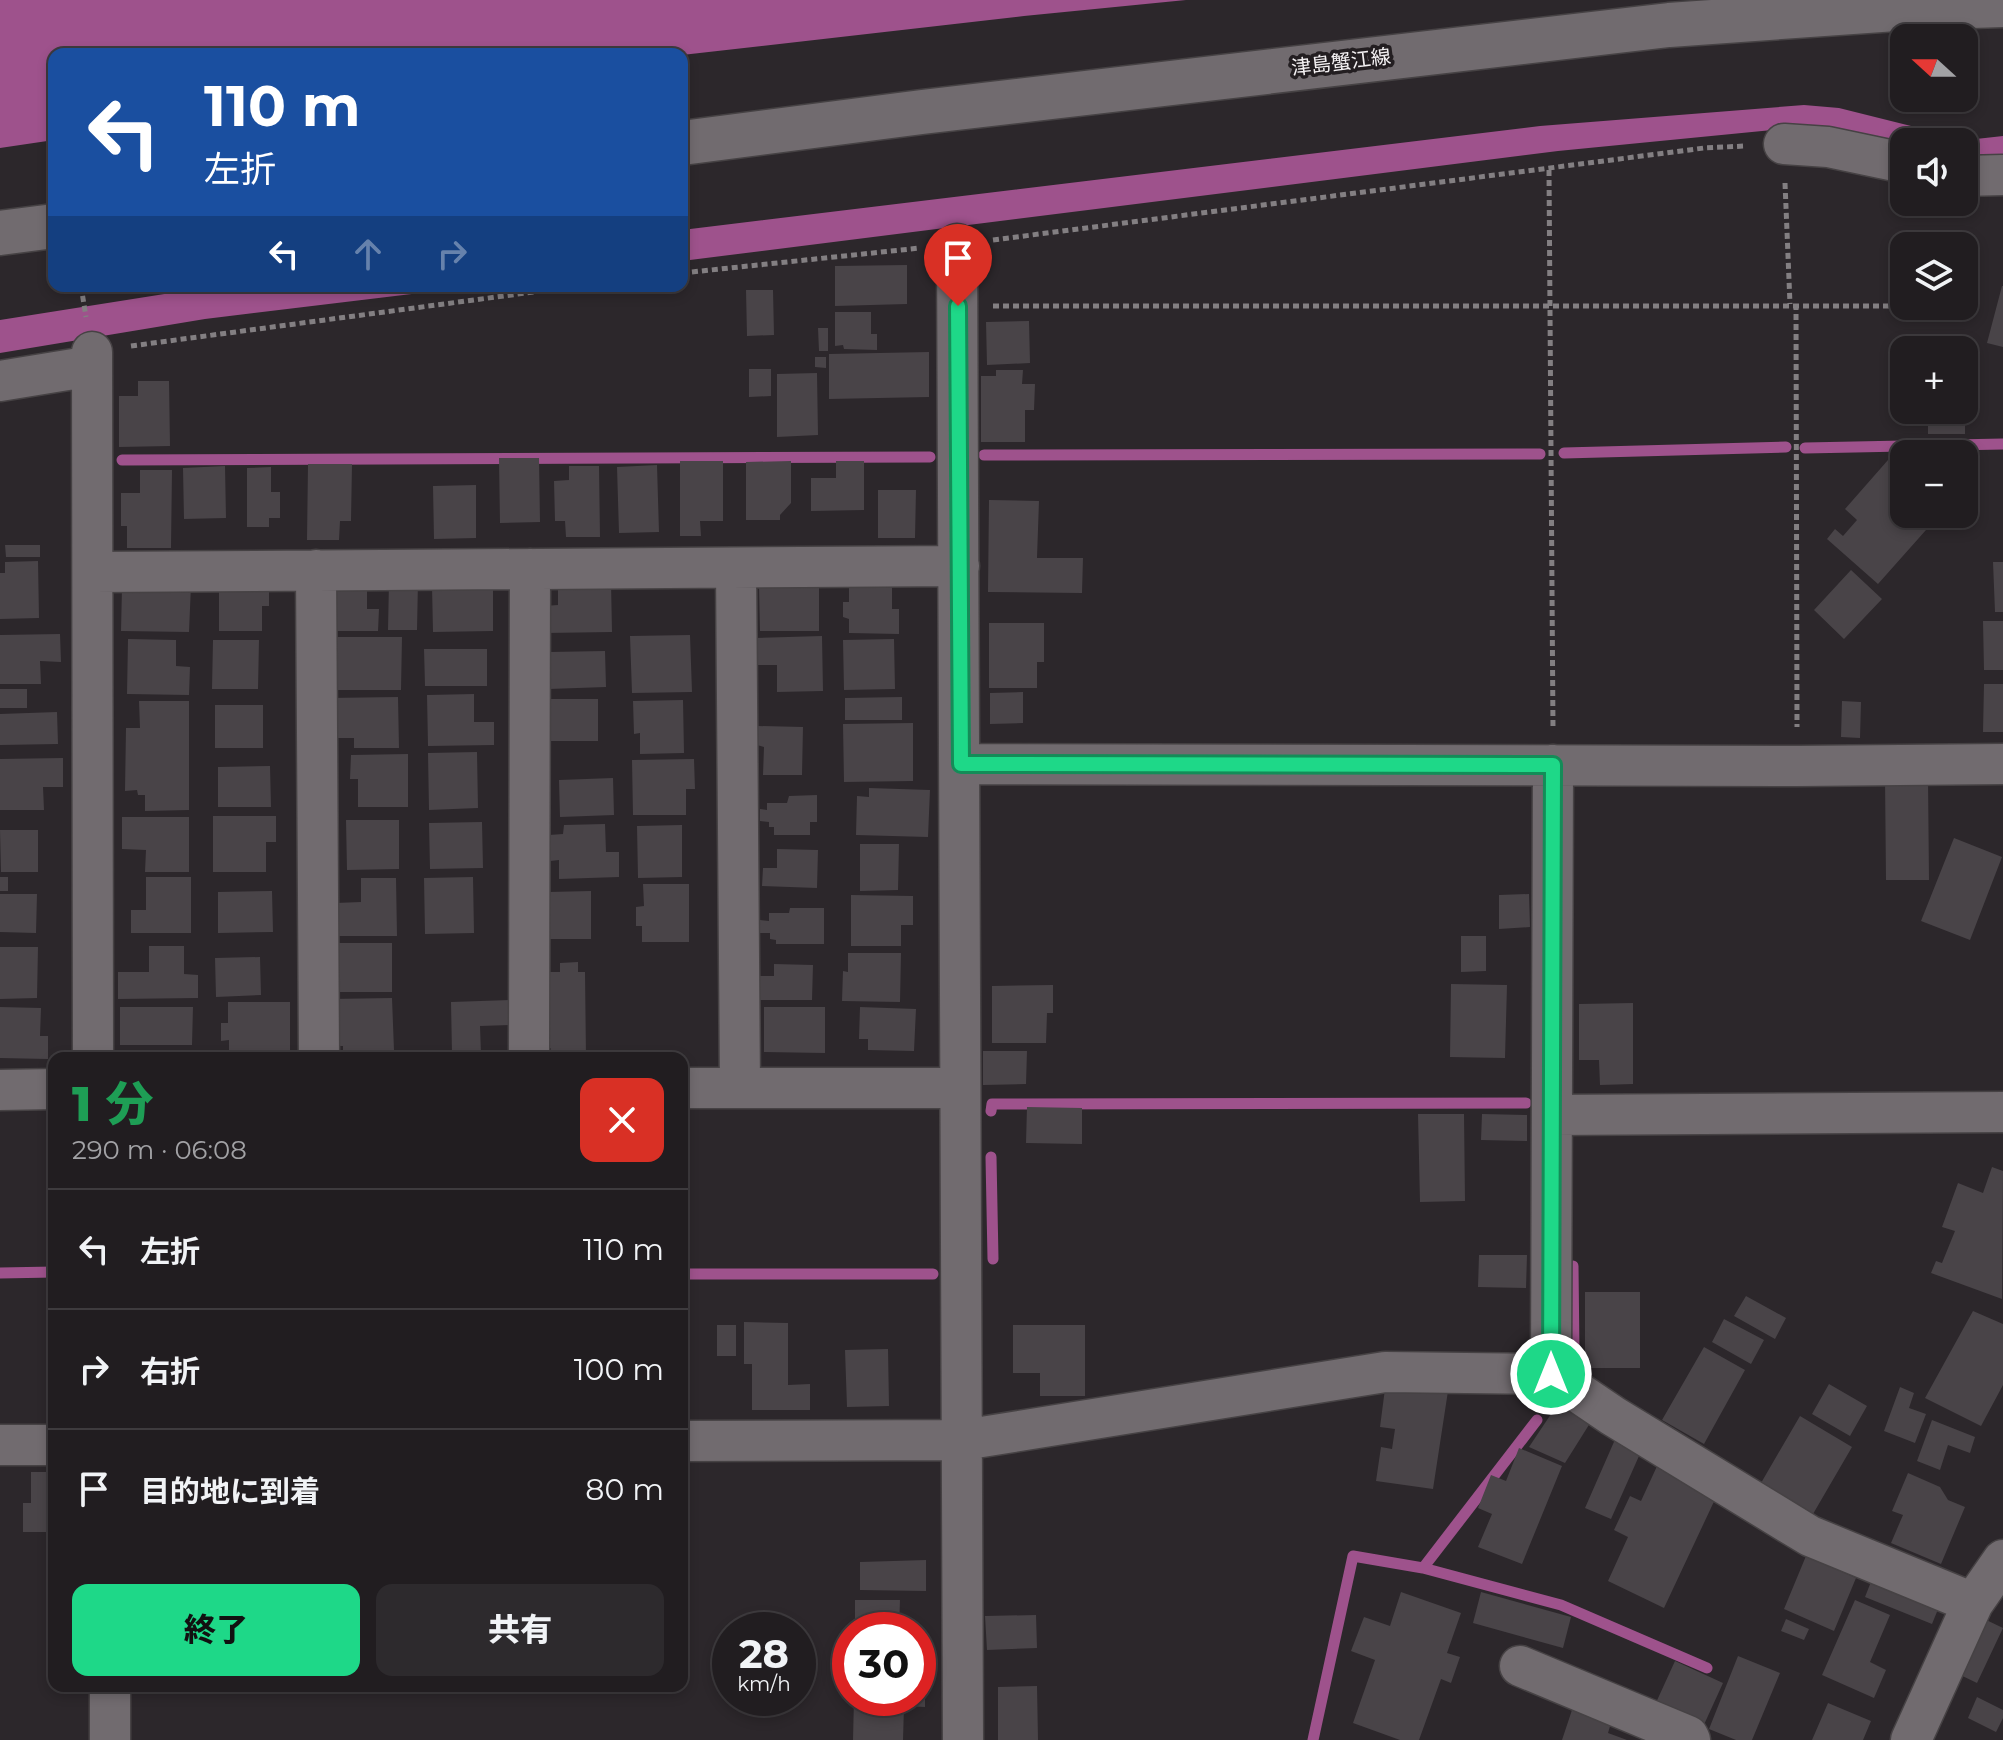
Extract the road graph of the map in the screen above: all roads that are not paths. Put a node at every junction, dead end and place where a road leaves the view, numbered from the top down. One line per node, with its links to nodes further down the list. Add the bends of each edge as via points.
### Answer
1 (2003, 5): 2 (main road, 津島蟹江線, via 1654,26)
2 (688, 142)
3 (1784, 144): 4 (street)
4 (1890, 160)
5 (2003, 175): 6 (street)
6 (1978, 176)
7 (48, 227): 8 (main road)
8 (0, 233)
9 (957, 244): 11 (street)
10 (0, 381): 15 (street, via 92,359)
11 (959, 566): 12 (street); 16 (street)
12 (736, 568): 13 (street); 23 (street)
13 (530, 569): 14 (street); 21 (street)
14 (316, 570): 15 (street); 20 (street)
15 (94, 572): 19 (street)
16 (961, 764): 18 (street); 24 (street)
17 (2003, 764): 18 (street)
18 (1553, 765): 28 (street)
19 (93, 1052)
20 (319, 1052)
21 (529, 1052)
22 (688, 1088): 23 (street)
23 (740, 1088): 24 (street)
24 (959, 1088): 30 (street)
25 (48, 1089): 26 (street)
26 (0, 1090)
27 (2003, 1112): 28 (street)
28 (1552, 1115): 29 (street)
29 (1551, 1374): 30 (street, via 1385,1372); 35 (street, via 1810,1536)
30 (963, 1440): 31 (street); 39 (street)
31 (688, 1441)
32 (0, 1445): 33 (street)
33 (48, 1445)
34 (2003, 1560): 35 (street)
35 (1973, 1603): 41 (street)
36 (1520, 1666): 40 (street)
37 (110, 1692): 38 (street)
38 (110, 1740)
39 (963, 1740)
40 (1690, 1740)
41 (1911, 1740)

